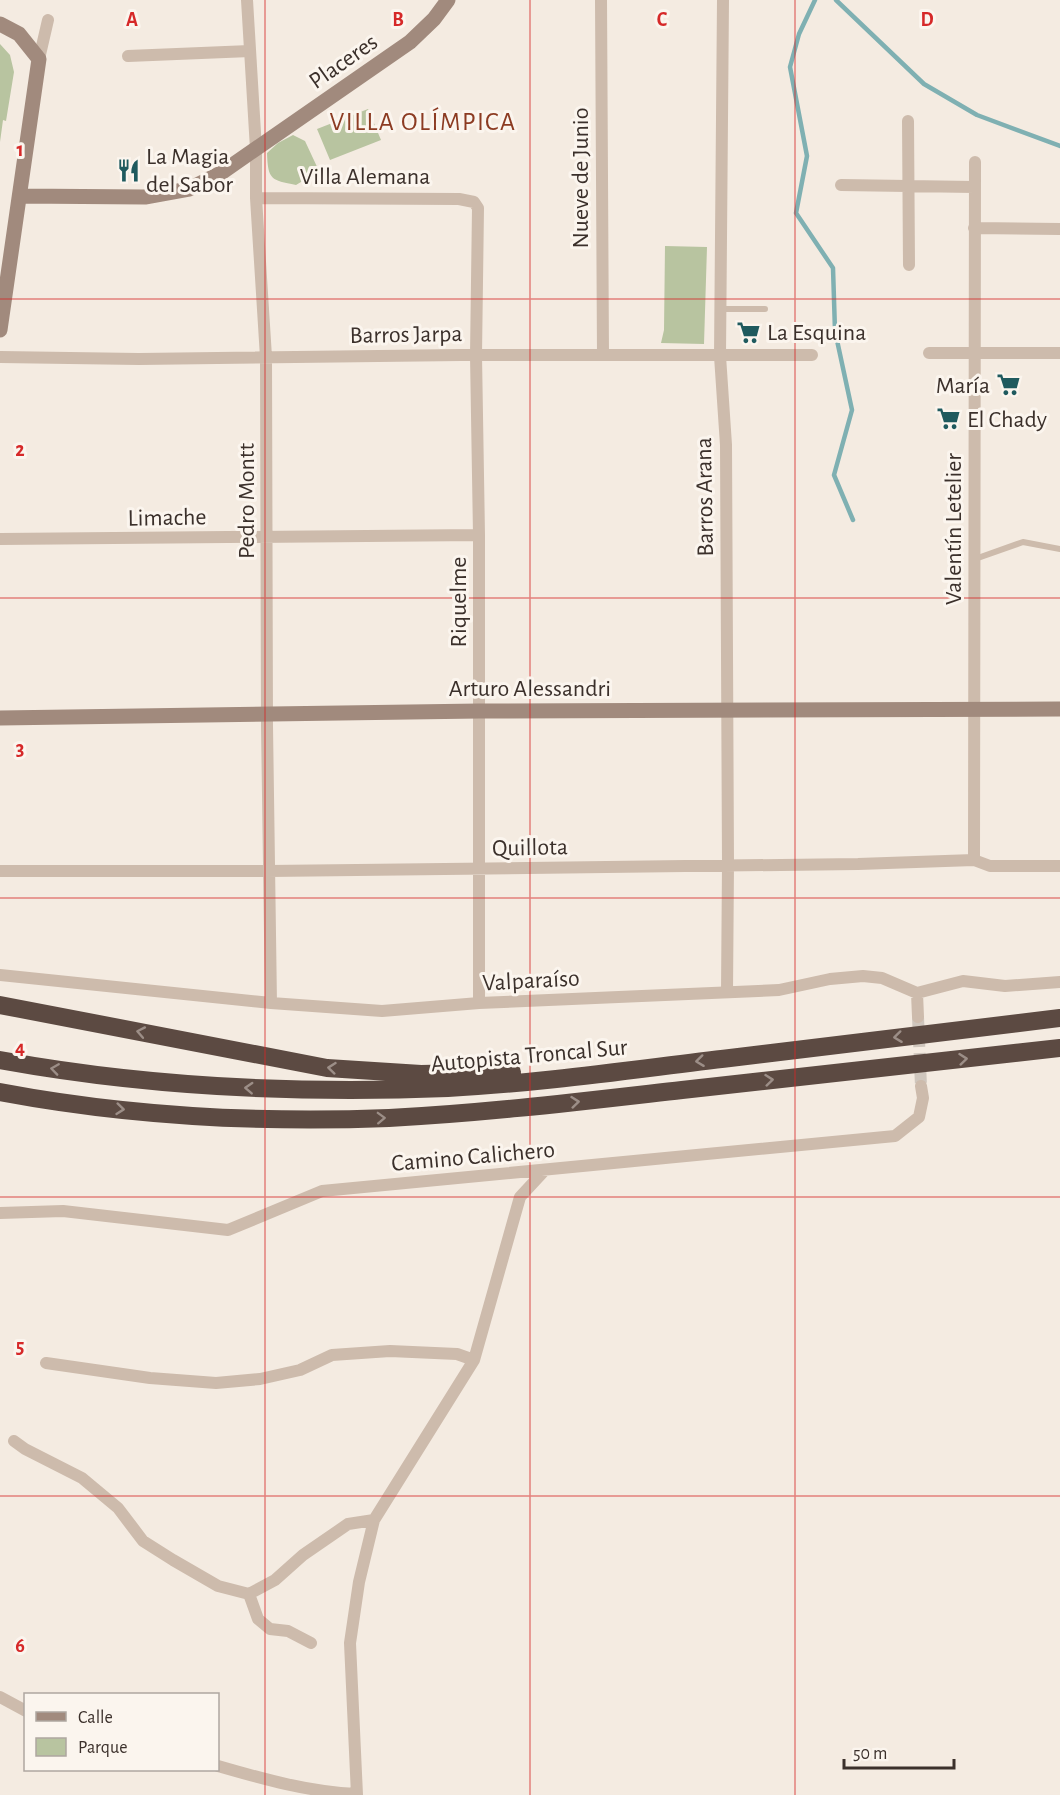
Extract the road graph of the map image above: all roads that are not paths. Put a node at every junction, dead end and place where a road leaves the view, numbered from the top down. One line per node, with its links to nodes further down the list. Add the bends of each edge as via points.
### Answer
1 (247, 0): 7 (street, Pedro Montt)
2 (448, 0): 11 (main road, Placeres, via 434,20 410,42)
3 (601, 0): 29 (street, Nueve de Junio)
4 (723, 0): 22 (street, Barros Arana)
5 (48, 20): 9 (street)
6 (0, 24): 9 (main road, via 19,34)
7 (250, 51): 8 (street); 11 (street, Pedro Montt)
8 (129, 56)
9 (39, 59): 16 (main road)
10 (908, 121): 14 (street)
11 (255, 149): 16 (main road, via 213,177 170,193 145,197); 17 (street, Pedro Montt)
12 (975, 162): 15 (street, Valentín Letelier)
13 (841, 185): 14 (street)
14 (908, 187): 15 (street); 21 (street)
15 (974, 187): 19 (street, Valentín Letelier)
16 (20, 196): 24 (main road)
17 (256, 198): 18 (street, Villa Alemana); 33 (street, Pedro Montt)
18 (474, 202): 27 (street, Riquelme, via 478,208)
19 (974, 228): 20 (street); 28 (street, Valentín Letelier)
20 (1060, 229)
21 (909, 265)
22 (720, 309): 23 (lane); 31 (street, Barros Arana)
23 (765, 309)
24 (0, 330)
25 (929, 353): 28 (street)
26 (1060, 353): 28 (street)
27 (476, 354): 29 (street, Barros Jarpa); 33 (street, Barros Jarpa); 34 (street, Riquelme)
28 (974, 354): 38 (street, Valentín Letelier)
29 (603, 355): 31 (street, Barros Jarpa)
30 (812, 355): 31 (street, Barros Jarpa)
31 (720, 356): 39 (street, Barros Arana, via 726,445)
32 (0, 357): 33 (street, Barros Jarpa)
33 (266, 357): 35 (street, Pedro Montt)
34 (479, 534): 35 (street, Limache); 42 (street, Riquelme)
35 (267, 537): 36 (street, Limache); 43 (street, Pedro Montt)
36 (0, 539)
37 (1060, 549): 38 (lane, via 1023,542)
38 (975, 559): 40 (street, Valentín Letelier)
39 (727, 709): 40 (main road, Arturo Alessandri); 42 (main road, Arturo Alessandri); 46 (street, Barros Arana)
40 (973, 709): 41 (main road, Arturo Alessandri); 45 (street, Valentín Letelier)
41 (1060, 709)
42 (478, 711): 43 (main road, Arturo Alessandri); 48 (street, Riquelme)
43 (267, 714): 44 (main road, Arturo Alessandri); 50 (street, Pedro Montt)
44 (0, 718)
45 (974, 860): 46 (street, Quillota); 47 (street, Quillota, via 990,866)
46 (728, 864): 48 (street, Quillota); 53 (street, Barros Arana)
47 (1060, 866)
48 (479, 868): 50 (street, Quillota); 56 (street, Riquelme)
49 (0, 871): 50 (street, Quillota)
50 (269, 871): 55 (street, Pedro Montt)
51 (0, 975): 55 (street, Valparaíso)
52 (1060, 982): 54 (street, via 1005,986 963,981)
53 (727, 993): 54 (street, Valparaíso, via 779,990 863,976 882,978); 56 (street, Valparaíso)
54 (917, 993): 58 (street)
55 (271, 1003): 56 (street, Valparaíso, via 382,1011)
56 (479, 1003)
57 (0, 1005): 62 (highway, one-way to 57, via 421,1074 327,1068)
58 (918, 1017)
59 (1060, 1018): 62 (highway, Autopista Troncal Sur, one-way to 62)
60 (1060, 1048): 64 (highway, Autopista Troncal Sur, one-way to 60, via 192,1115 387,1118 518,1108)
61 (0, 1060): 62 (highway, Autopista Troncal Sur, one-way to 61, via 493,1085 321,1090 145,1080)
62 (642, 1069)
63 (921, 1086): 65 (street, Camino Calichero, via 919,1117 895,1136)
64 (0, 1092)
65 (545, 1170): 66 (street, Camino Calichero, via 322,1191 228,1230 63,1211); 67 (street, via 520,1197)
66 (0, 1213)
67 (474, 1360): 68 (street, via 458,1354 390,1351 332,1355 300,1370 216,1383); 70 (street)
68 (46, 1363)
69 (14, 1440): 71 (street, via 82,1478 118,1508 143,1541 218,1586)
70 (374, 1520): 71 (street, via 348,1524 275,1580); 76 (street, via 358,1582 350,1644)
71 (249, 1594): 72 (street, via 258,1619 270,1629 288,1631)
72 (311, 1643)
73 (0, 1697): 74 (street)
74 (24, 1710)
75 (219, 1766): 76 (street, via 272,1782)
76 (357, 1794)

